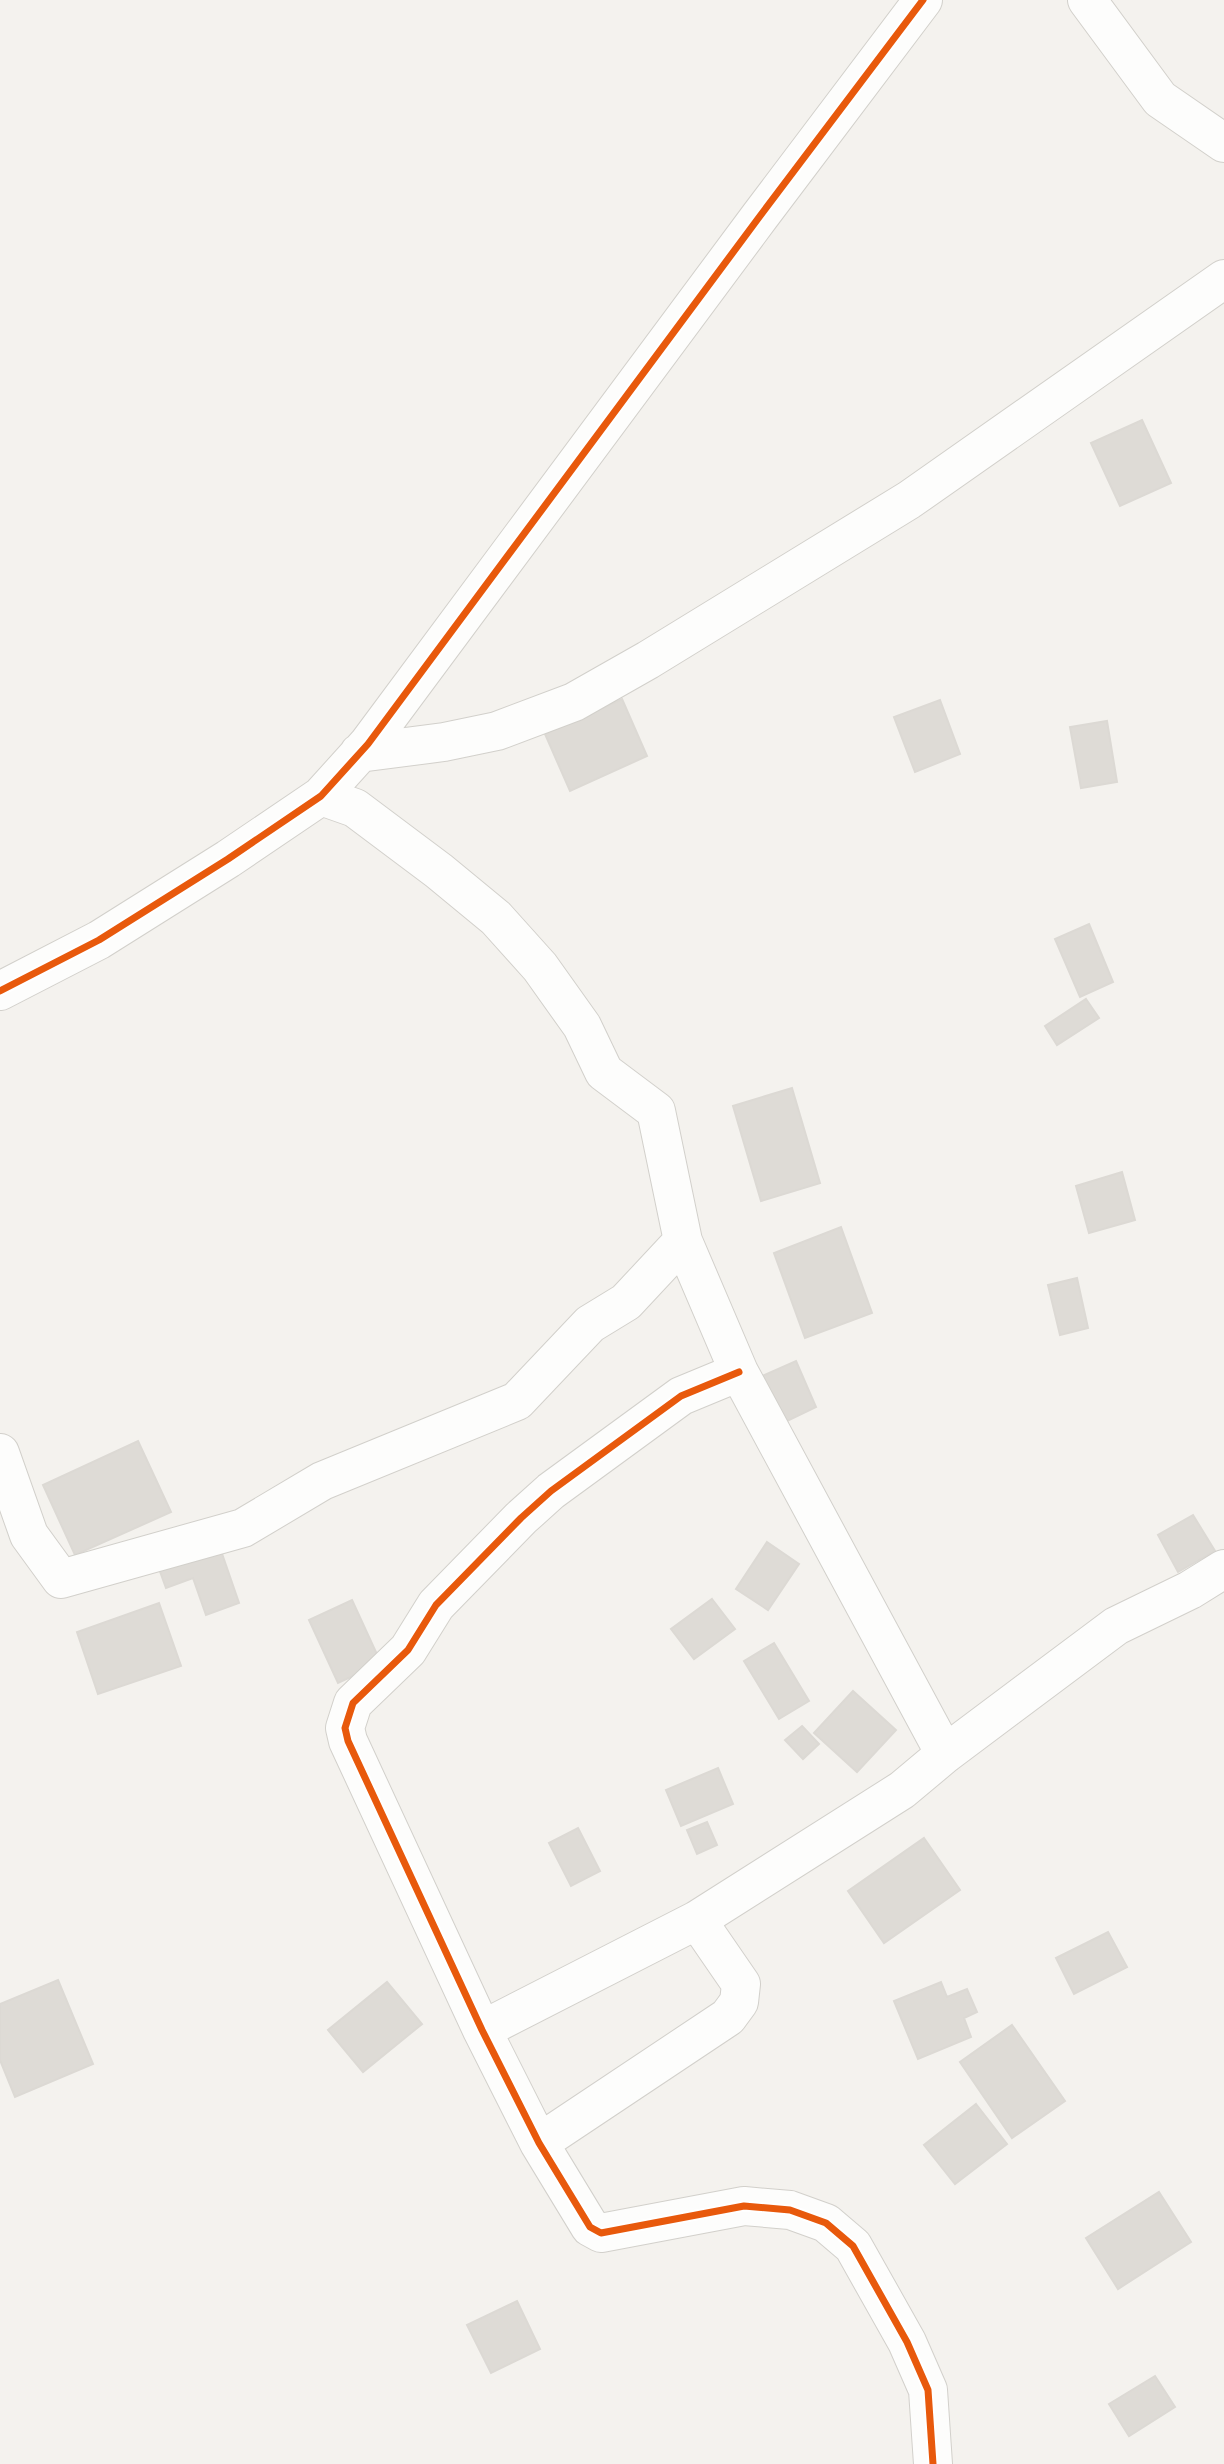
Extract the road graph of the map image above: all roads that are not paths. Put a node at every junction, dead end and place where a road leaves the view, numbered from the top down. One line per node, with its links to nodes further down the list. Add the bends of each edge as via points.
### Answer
1 (923, 0): 5 (street)
2 (1087, 0): 3 (street, via 1160,99)
3 (1224, 143)
4 (1224, 279): 5 (street, via 909,500 574,702 497,731)
5 (359, 753): 6 (street)
6 (320, 796): 7 (street, via 99,940); 8 (street, via 355,808 439,871 496,918 540,967 582,1026 604,1072 656,1111)
7 (0, 991)
8 (683, 1241): 9 (street); 10 (street, via 626,1302 590,1325 517,1401 322,1481 243,1528 61,1579 29,1535)
9 (739, 1372): 12 (street); 14 (street, via 681,1396 551,1491 436,1605 408,1650 354,1703 345,1728 348,1741)
10 (0, 1453)
11 (1224, 1569): 12 (street, via 1116,1626)
12 (945, 1754): 13 (street, via 902,1790)
13 (697, 1920): 14 (street); 15 (street, via 741,1984 739,2002 729,2017)
14 (482, 2030): 15 (street)
15 (539, 2143): 16 (street, via 590,2227 601,2233 744,2206 790,2210 826,2223 853,2246 907,2342 928,2390)
16 (933, 2464)

